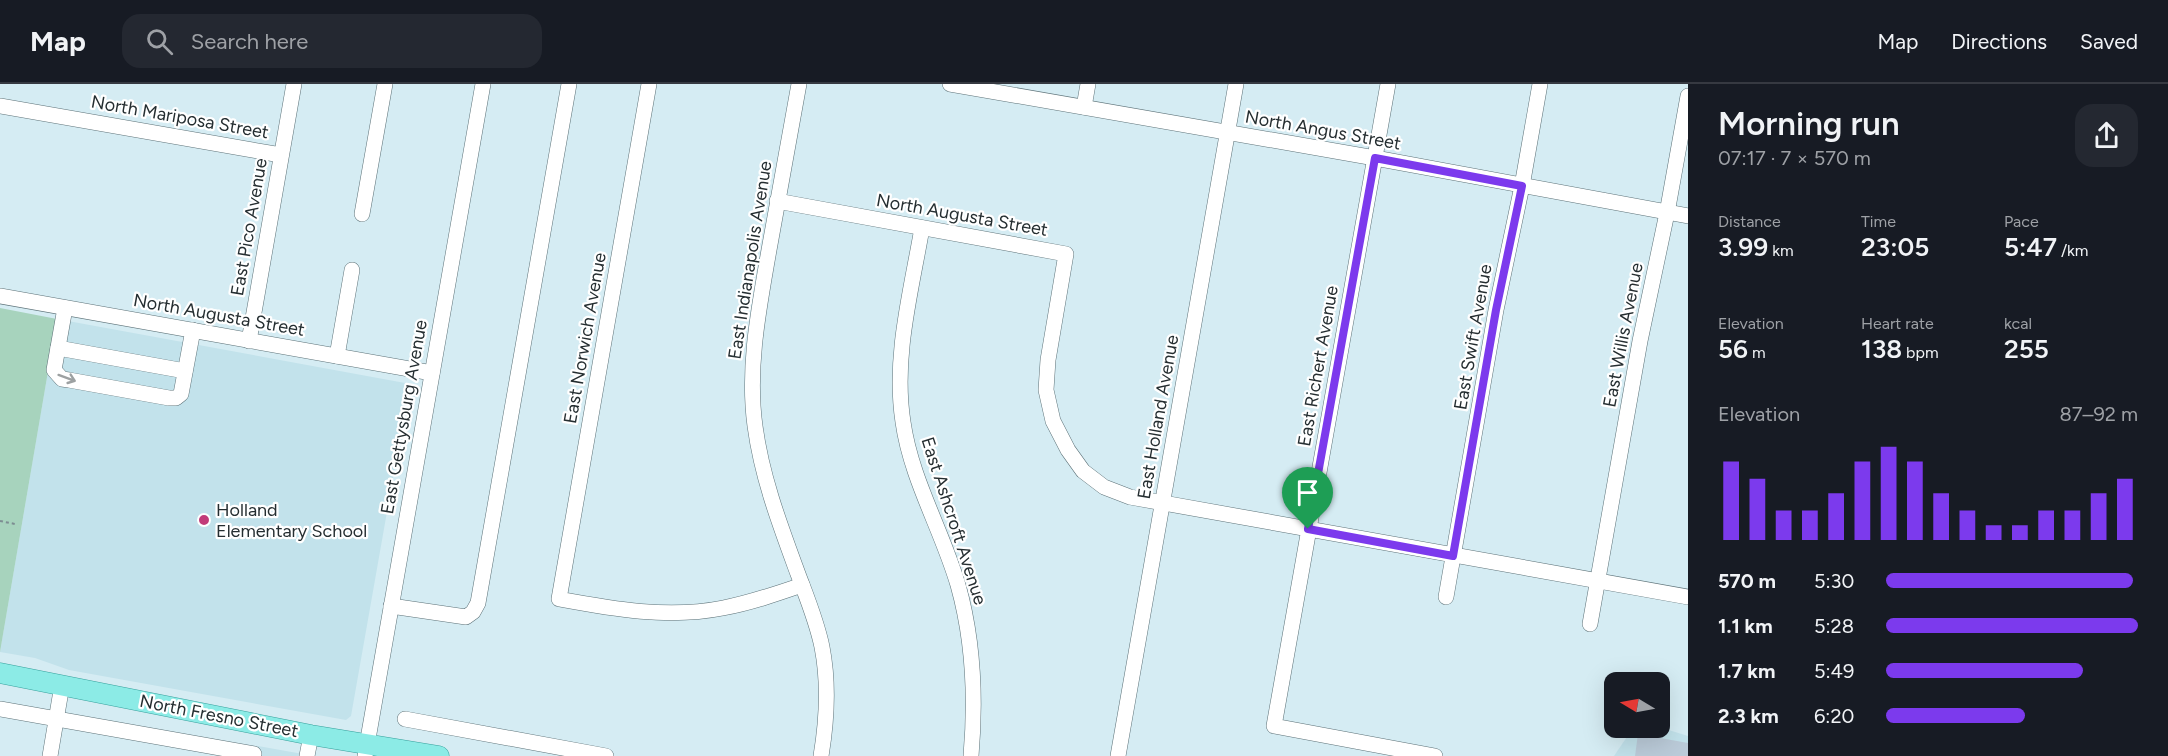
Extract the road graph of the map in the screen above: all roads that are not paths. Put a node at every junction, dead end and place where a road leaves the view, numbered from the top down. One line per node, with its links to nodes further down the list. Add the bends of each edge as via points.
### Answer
1 (294, 84): 16 (street, East Pico Avenue)
2 (385, 84): 21 (street)
3 (483, 84): 32 (street, East Gettysburg Avenue)
4 (569, 84): 40 (street, via 478,603 466,617)
5 (649, 84): 37 (street, East Norwich Avenue, via 559,599 636,612 689,613 755,601)
6 (799, 84): 19 (street, East Indianapolis Avenue)
7 (950, 84): 14 (street, North Angus Street)
8 (1088, 84): 14 (street)
9 (1236, 84): 15 (street, East Holland Avenue)
10 (1389, 84): 17 (street, East Richert Avenue)
11 (1540, 84): 18 (street, East Swift Avenue)
12 (1688, 96): 20 (street, East Willis Avenue)
13 (0, 106): 16 (street, North Mariposa Street)
14 (1084, 108): 15 (street, North Angus Street)
15 (1228, 133): 17 (street, North Angus Street); 33 (street, East Holland Avenue)
16 (281, 155): 28 (street, East Pico Avenue)
17 (1375, 158): 18 (street, North Angus Street); 34 (street, East Richert Avenue)
18 (1522, 186): 20 (street, North Angus Street); 35 (street, East Swift Avenue)
19 (777, 201): 23 (street, North Augusta Street); 37 (street, East Indianapolis Avenue, via 754,343 752,382 761,465)
20 (1667, 213): 22 (street, North Angus Street); 36 (street, East Willis Avenue, via 1640,341)
21 (362, 214)
22 (1688, 216)
23 (922, 228): 33 (street, North Augusta Street, via 1066,254 1048,360 1046,390 1053,421 1083,471 1104,487); 56 (street, East Ashcroft Avenue, via 904,329 900,393 910,454 958,584 970,637 974,694)
24 (352, 270): 30 (street)
25 (0, 296): 26 (street, North Augusta Street)
26 (65, 308): 27 (street, North Augusta Street); 29 (street)
27 (193, 330): 28 (street, North Augusta Street); 31 (street)
28 (249, 341): 30 (street, North Augusta Street)
29 (58, 348): 31 (street); 31 (street, one-way to 31, via 54,370 62,379 176,398 181,394)
30 (337, 356): 32 (street, North Augusta Street)
31 (185, 371)
32 (432, 373): 40 (street, East Gettysburg Avenue)
33 (1163, 503): 34 (street, North Augusta Street); 57 (street, East Holland Avenue)
34 (1308, 529): 35 (street, North Augusta Street); 58 (street, East Richert Avenue, via 1274,726)
35 (1453, 556): 36 (street, North Augusta Street); 38 (street, East Swift Avenue)
36 (1599, 581): 39 (street, North Augusta Street); 41 (street)
37 (802, 585): 55 (street, East Indianapolis Avenue, via 822,648 826,688)
38 (1446, 597)
39 (1688, 597)
40 (391, 606): 48 (street, East Gettysburg Avenue)
41 (1590, 624)
42 (0, 673): 43 (main road, North Fresno Street)
43 (62, 685): 45 (street); 47 (main road, North Fresno Street)
44 (0, 709): 45 (street)
45 (56, 719): 49 (street); 51 (street)
46 (405, 719): 54 (street)
47 (311, 735): 48 (main road, North Fresno Street); 52 (street)
48 (366, 750): 50 (main road, North Fresno Street)
49 (254, 753)
50 (417, 754): 53 (main road, North Fresno Street)
51 (50, 756)
52 (307, 756)
53 (439, 756)
54 (606, 756)
55 (821, 756)
56 (971, 756)
57 (1118, 756)
58 (1435, 756)

